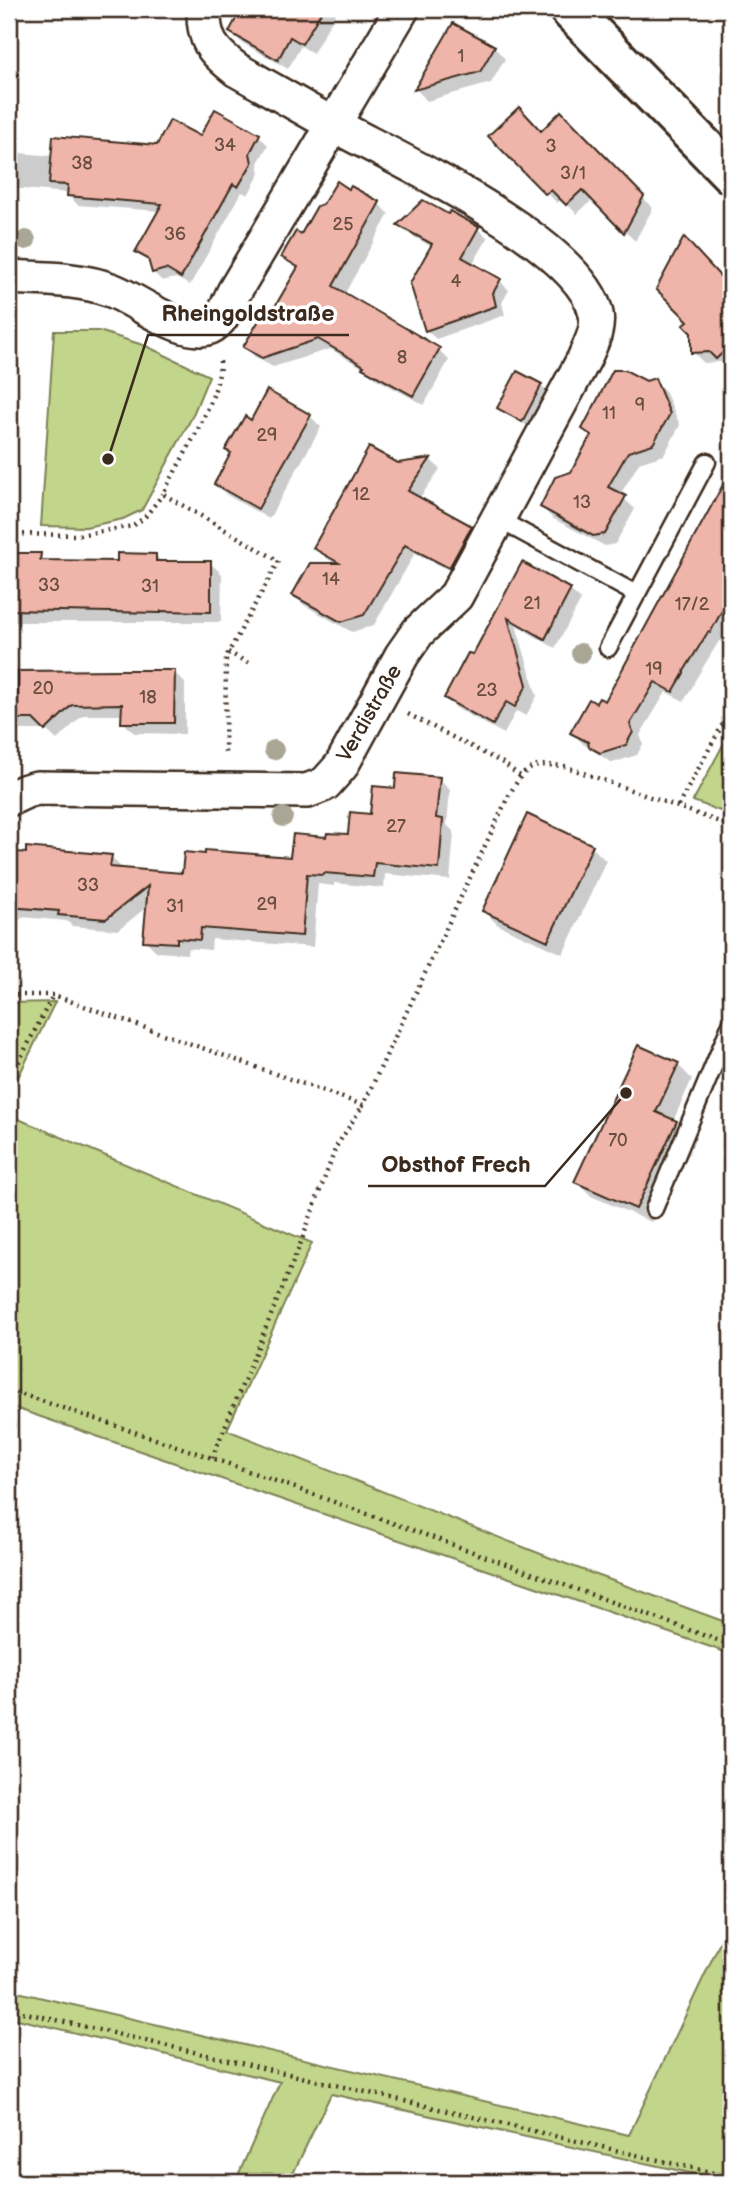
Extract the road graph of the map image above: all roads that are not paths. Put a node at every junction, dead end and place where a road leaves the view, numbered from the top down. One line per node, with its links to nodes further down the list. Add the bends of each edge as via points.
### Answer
1 (204, 9): 4 (street, Verdistraße, via 207,39 218,56)
2 (402, 9): 4 (street)
3 (569, 9): 5 (street)
4 (332, 124): 6 (street, via 222,316 211,327 179,325 110,290); 8 (street, Verdistraße, via 524,233 570,270 592,302 597,327 592,341)
5 (731, 174)
6 (9, 277)
7 (707, 462): 9 (lane)
8 (498, 519): 9 (lane); 11 (street, Verdistraße, via 456,596 418,632 341,766 325,784 307,791 37,788)
9 (636, 594): 10 (lane)
10 (608, 648)
11 (9, 799)
12 (731, 1024): 13 (lane)
13 (654, 1209)

